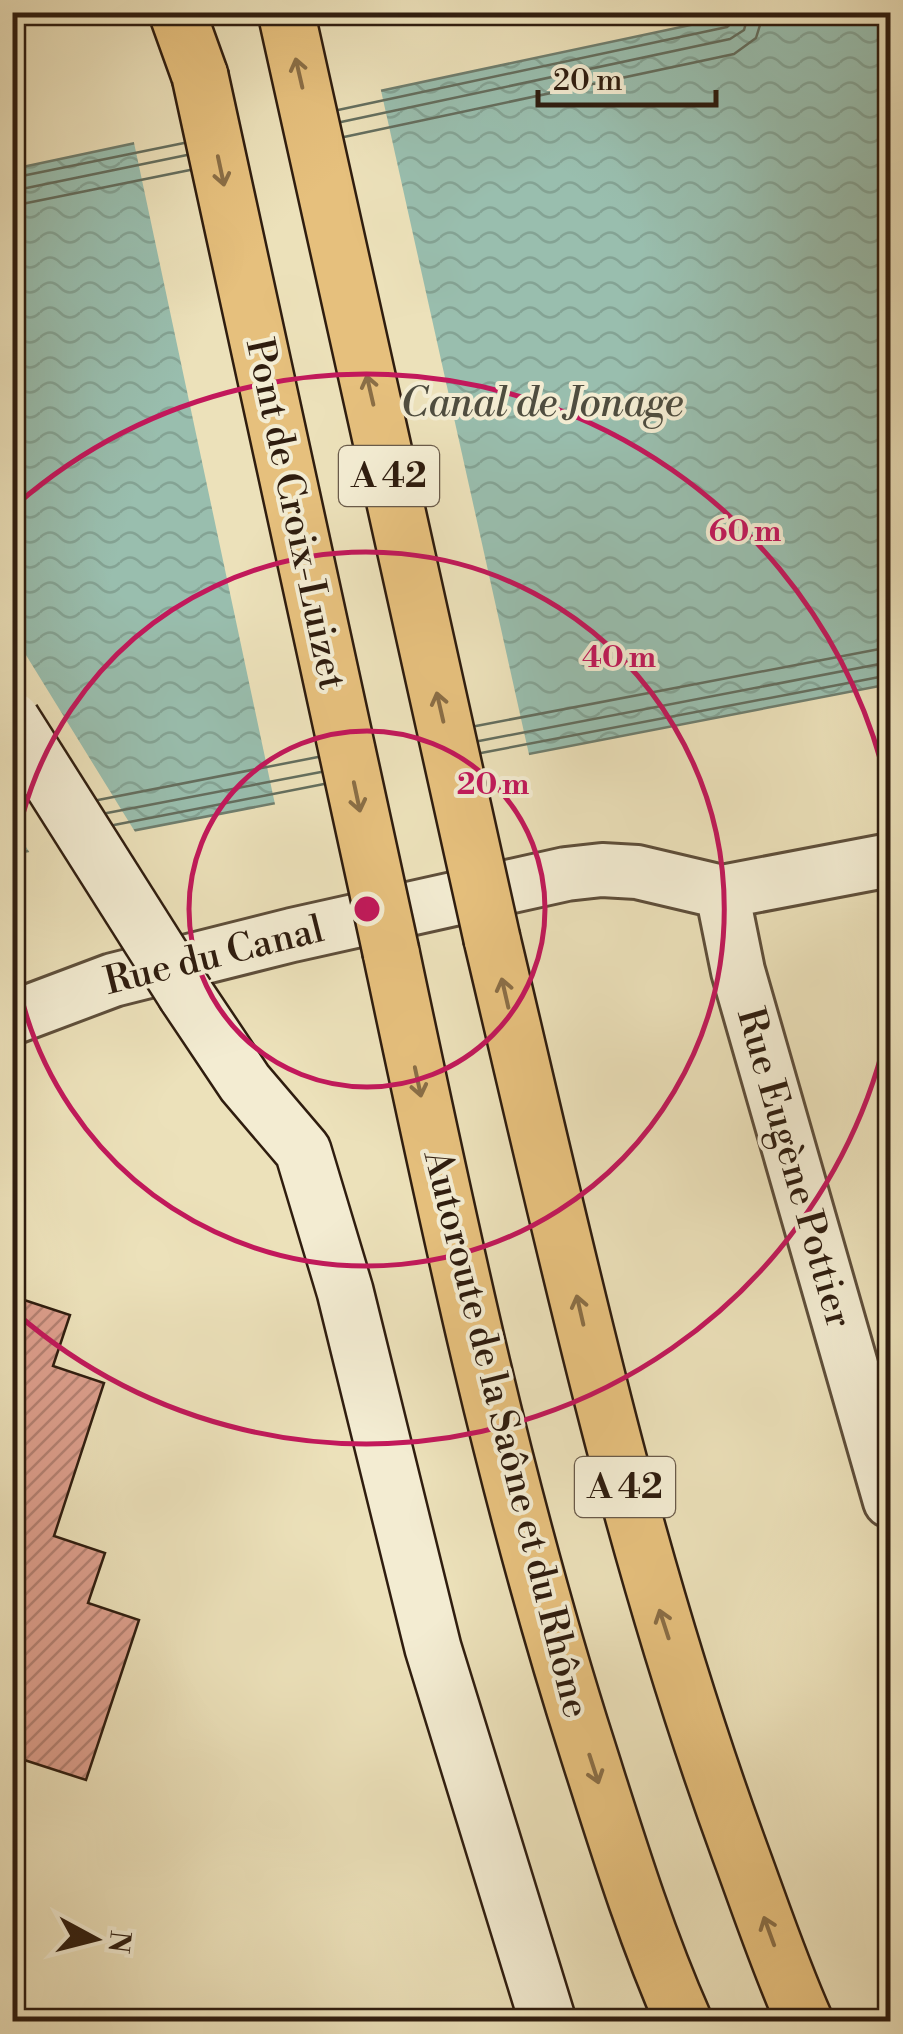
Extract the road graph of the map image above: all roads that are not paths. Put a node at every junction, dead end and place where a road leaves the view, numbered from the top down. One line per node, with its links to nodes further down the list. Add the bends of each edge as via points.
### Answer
1 (177, 12): 4 (highway)
2 (206, 12): 4 (highway)
3 (286, 12): 13 (highway, A 42, one-way to 3, bridge, via 710,1769 646,1569 492,939)
4 (200, 76): 8 (highway, Pont de Croix-Luizet / A 42, one-way to 8, bridge)
5 (12, 720): 11 (street, bridge, via 244,1083 303,1151 345,1291 433,1648)
6 (890, 860): 7 (street, Rue du Canal)
7 (722, 892): 9 (street, Rue du Canal, via 637,872 566,874 114,980); 10 (street, Rue Eugène Pottier, via 738,971)
8 (390, 952): 12 (highway, Autoroute de la Saône et du Rhône / A 42, one-way to 12, via 524,1538 621,1856)
9 (12, 1018)
10 (890, 1501)
11 (548, 2022)
12 (684, 2022)
13 (805, 2022)

